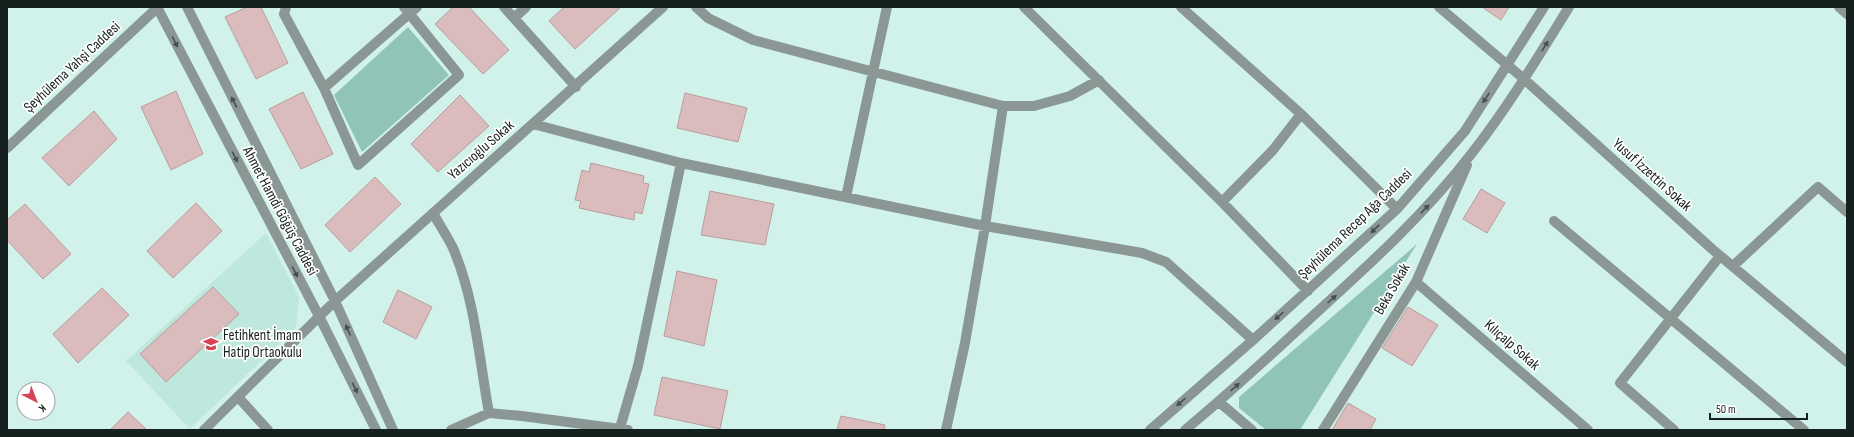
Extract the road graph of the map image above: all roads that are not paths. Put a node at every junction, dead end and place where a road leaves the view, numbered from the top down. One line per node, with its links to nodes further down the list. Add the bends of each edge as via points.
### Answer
1 (158, 7): 28 (street, Şeyhülema Yahşi Caddesi); 43 (street, Ahmet Hamdi Göğüş Caddesi, one-way to 43)
2 (187, 7): 42 (street, Ahmet Hamdi Göğüş Caddesi, one-way to 2)
3 (286, 7): 24 (street, via 284,14)
4 (417, 7): 16 (street)
5 (504, 7): 18 (street)
6 (526, 7): 18 (street)
7 (663, 7): 23 (street, Yazıcıoğlu Sokak)
8 (696, 7): 20 (street, via 708,18 753,40)
9 (887, 7): 20 (street)
10 (1024, 7): 21 (street)
11 (1181, 7): 26 (street)
12 (1439, 7): 19 (street, Yusuf İzzettin Sokak)
13 (1544, 7): 19 (street, Şeyhülema Recep Ağa Caddesi)
14 (1570, 7): 22 (street, one-way to 14)
15 (1839, 7): 17 (street)
16 (406, 10): 24 (street); 24 (street, via 459,75 358,165)
17 (1847, 14)
18 (514, 18): 23 (street)
19 (1507, 65): 22 (street, Yusuf İzzettin Sokak); 33 (street, Şeyhülema Recep Ağa Caddesi, one-way to 33, via 1465,131)
20 (874, 72): 25 (street); 31 (street)
21 (1099, 80): 25 (street, via 1070,96 1034,106); 32 (street)
22 (1524, 80): 29 (street); 38 (street, Yusuf İzzettin Sokak)
23 (576, 87): 27 (street, Yazıcıoğlu Sokak)
24 (324, 88)
25 (1003, 106): 37 (street)
26 (1301, 114): 32 (street, via 1273,150); 33 (street)
27 (533, 124): 30 (street); 35 (street, Yazıcıoğlu Sokak)
28 (7, 148)
29 (1472, 154): 40 (street, Beka Sokak); 48 (street, one-way to 29, via 1388,247 1431,203)
30 (681, 163): 31 (street); 51 (street)
31 (846, 197): 37 (street)
32 (1222, 202): 41 (street)
33 (1396, 209): 41 (street, Şeyhülema Recep Ağa Caddesi, one-way to 41)
34 (1847, 212): 39 (street, via 1818,187)
35 (433, 213): 42 (street, Yazıcıoğlu Sokak); 49 (street, via 452,247 464,279)
36 (1554, 221): 44 (street)
37 (985, 226): 45 (street, via 1142,253 1166,262); 57 (street, via 965,343)
38 (1720, 256): 39 (street, Yusuf İzzettin Sokak); 44 (street)
39 (1733, 266): 46 (street, Yusuf İzzettin Sokak)
40 (1416, 282): 61 (street, Beka Sokak); 62 (street, Kılıçalp Sokak)
41 (1308, 291): 45 (street, Şeyhülema Recep Ağa Caddesi, one-way to 45)
42 (335, 301): 43 (street, Yazıcıoğlu Sokak); 55 (street, Ahmet Hamdi Göğüş Caddesi, one-way to 42)
43 (320, 318): 47 (street, Yazıcıoğlu Sokak); 54 (street, Ahmet Hamdi Göğüş Caddesi, one-way to 54)
44 (1671, 318): 63 (street, via 1620,383); 64 (street)
45 (1253, 340): 58 (street, Şeyhülema Recep Ağa Caddesi, one-way to 58)
46 (1847, 362)
47 (238, 397): 52 (street, Yazıcıoğlu Sokak); 53 (street)
48 (1219, 402): 59 (street); 60 (street)
49 (489, 413): 50 (street); 56 (street)
50 (599, 428): 51 (street)
51 (624, 429)
52 (204, 430)
53 (268, 430)
54 (376, 430)
55 (393, 430)
56 (451, 430)
57 (946, 430)
58 (1150, 430)
59 (1184, 430)
60 (1252, 430)
61 (1323, 430)
62 (1588, 430)
63 (1674, 430)
64 (1804, 430)

